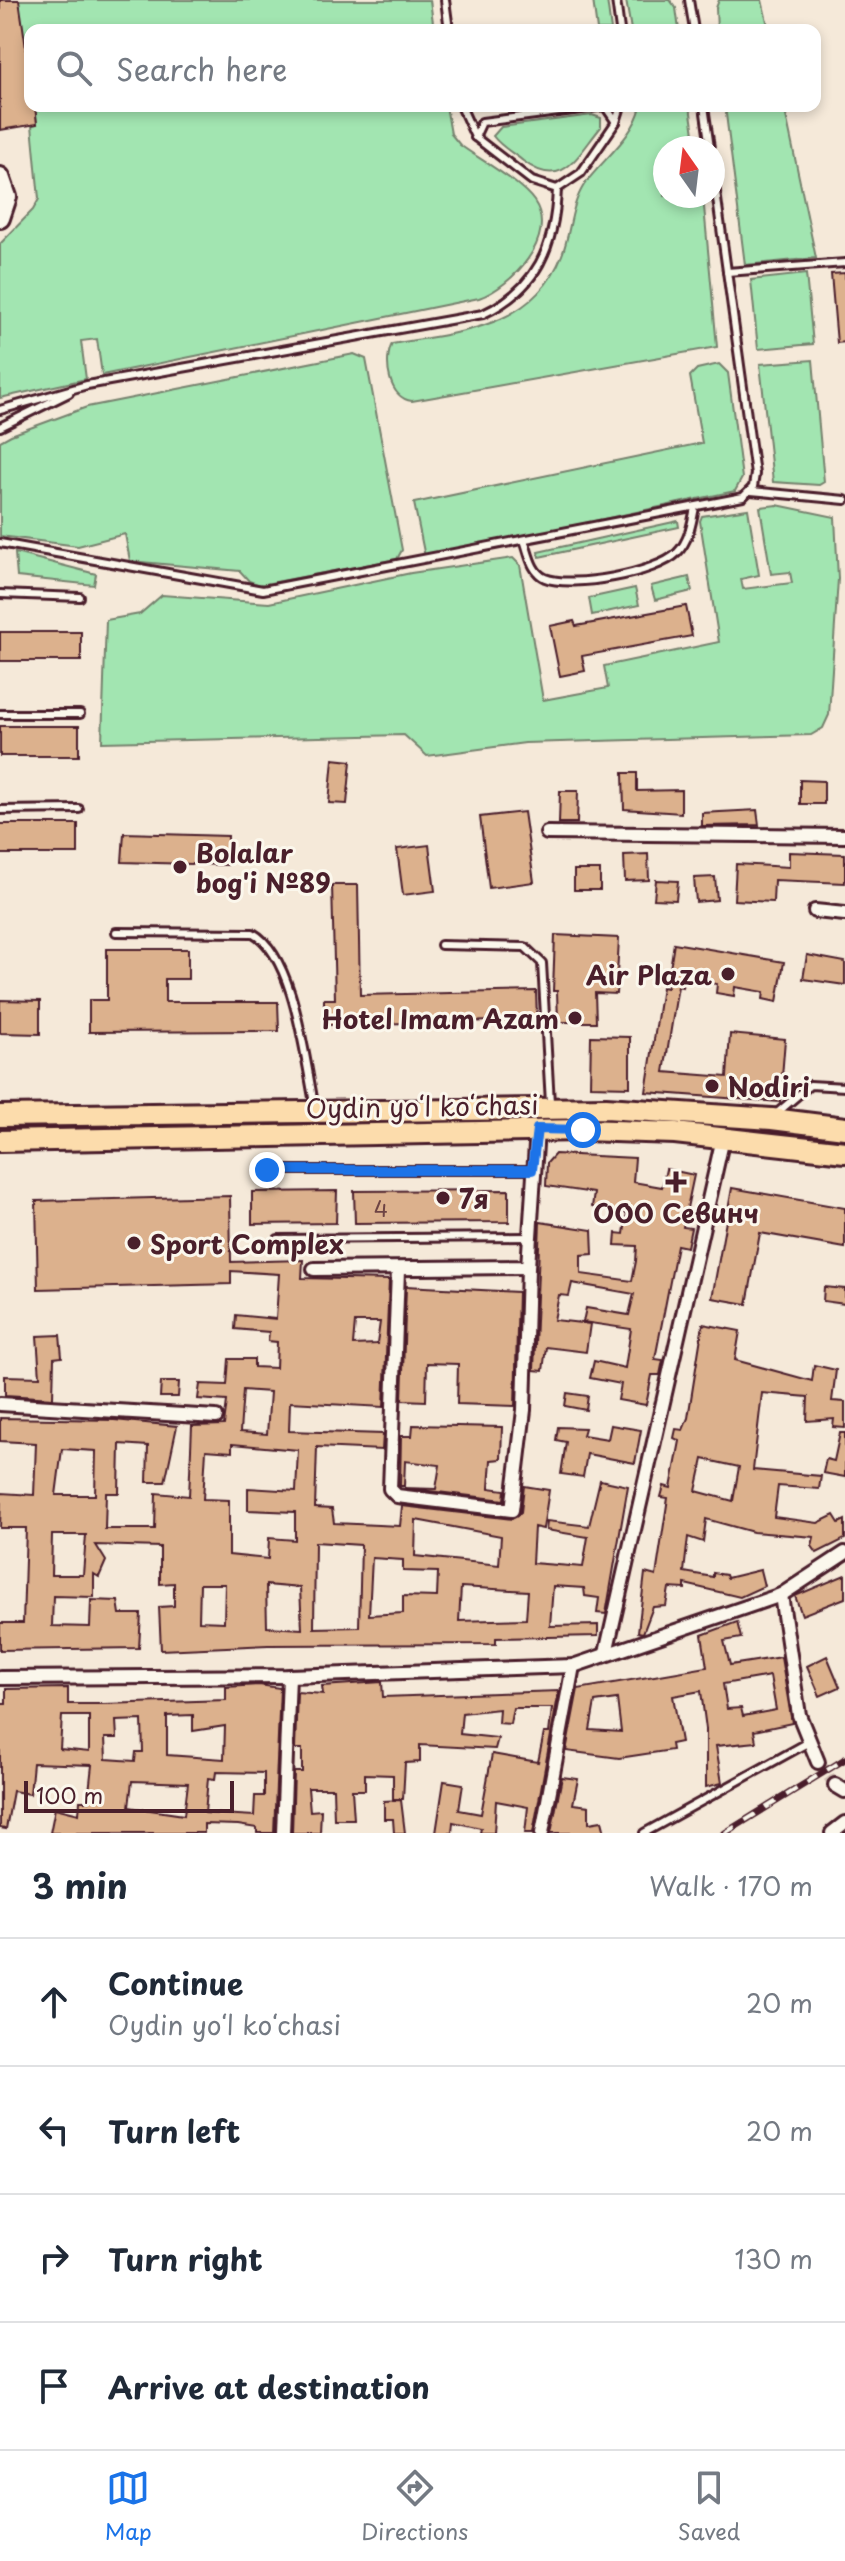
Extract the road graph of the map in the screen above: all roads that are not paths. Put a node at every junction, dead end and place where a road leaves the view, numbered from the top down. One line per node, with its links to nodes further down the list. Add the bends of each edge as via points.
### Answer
1 (445, 0): 4 (lane)
2 (616, 0): 5 (lane)
3 (689, 0): 6 (lane)
4 (448, 24)
5 (619, 24)
6 (693, 24)
7 (464, 112): 14 (lane)
8 (559, 112): 14 (lane, via 482,122)
9 (609, 112): 12 (lane)
10 (619, 112): 12 (lane)
11 (705, 112): 13 (lane)
12 (616, 122): 16 (lane, via 581,173)
13 (708, 136)
14 (475, 137): 16 (lane, via 532,181)
15 (0, 177): 18 (main road, via 7,197)
16 (557, 189): 21 (lane, via 553,236 533,278 502,306 483,314)
17 (718, 208): 20 (lane)
18 (0, 218)
19 (845, 263): 20 (lane)
20 (727, 272): 24 (lane, via 755,474)
21 (87, 385): 22 (lane); 23 (lane)
22 (0, 410)
23 (0, 427)
24 (751, 491): 25 (lane); 26 (lane)
25 (845, 500)
26 (695, 507): 27 (lane); 27 (lane, via 690,533 679,551 661,565 609,577 544,577 535,570)
27 (524, 540): 28 (lane, via 263,590)
28 (0, 543)
29 (0, 594): 30 (lane)
30 (80, 597)
31 (0, 714): 32 (lane)
32 (80, 714)
33 (79, 809): 34 (lane)
34 (0, 810)
35 (547, 833): 36 (street)
36 (845, 836)
37 (815, 911): 38 (street)
38 (845, 914)
39 (116, 932): 43 (lane, via 253,933 262,938 284,969)
40 (441, 945): 42 (lane, via 525,947 542,963)
41 (845, 1087): 45 (lane, via 810,1085)
42 (550, 1107): 43 (main road, Oydin yoʻl koʻchasi); 45 (main road, Oydin yoʻl koʻchasi)
43 (316, 1112): 44 (main road, Oydin yoʻl koʻchasi)
44 (0, 1116)
45 (772, 1119): 46 (main road, Oydin yoʻl koʻchasi)
46 (845, 1128)
47 (537, 1129): 48 (main road, Oydin yoʻl koʻchasi); 49 (main road, Oydin yoʻl koʻchasi); 52 (street)
48 (723, 1138): 50 (main road, Oydin yoʻl koʻchasi); 62 (street)
49 (0, 1141)
50 (845, 1152)
51 (267, 1170): 52 (lane)
52 (532, 1170): 53 (street)
53 (530, 1237): 54 (lane); 55 (street)
54 (278, 1239)
55 (528, 1267): 57 (street); 57 (street, via 524,1410 512,1510 397,1496 390,1489)
56 (314, 1269): 57 (street)
57 (398, 1270)
58 (0, 1404): 59 (street)
59 (216, 1417)
60 (845, 1553): 61 (street)
61 (781, 1595): 62 (street); 66 (street, via 799,1715)
62 (606, 1653): 63 (street)
63 (573, 1666): 64 (street); 70 (street)
64 (289, 1676): 65 (street); 69 (street)
65 (0, 1678)
66 (810, 1742): 67 (street); 71 (lane)
67 (818, 1762)
68 (845, 1823): 72 (street)
69 (283, 1833)
70 (542, 1833)
71 (644, 1833)
72 (832, 1833)

